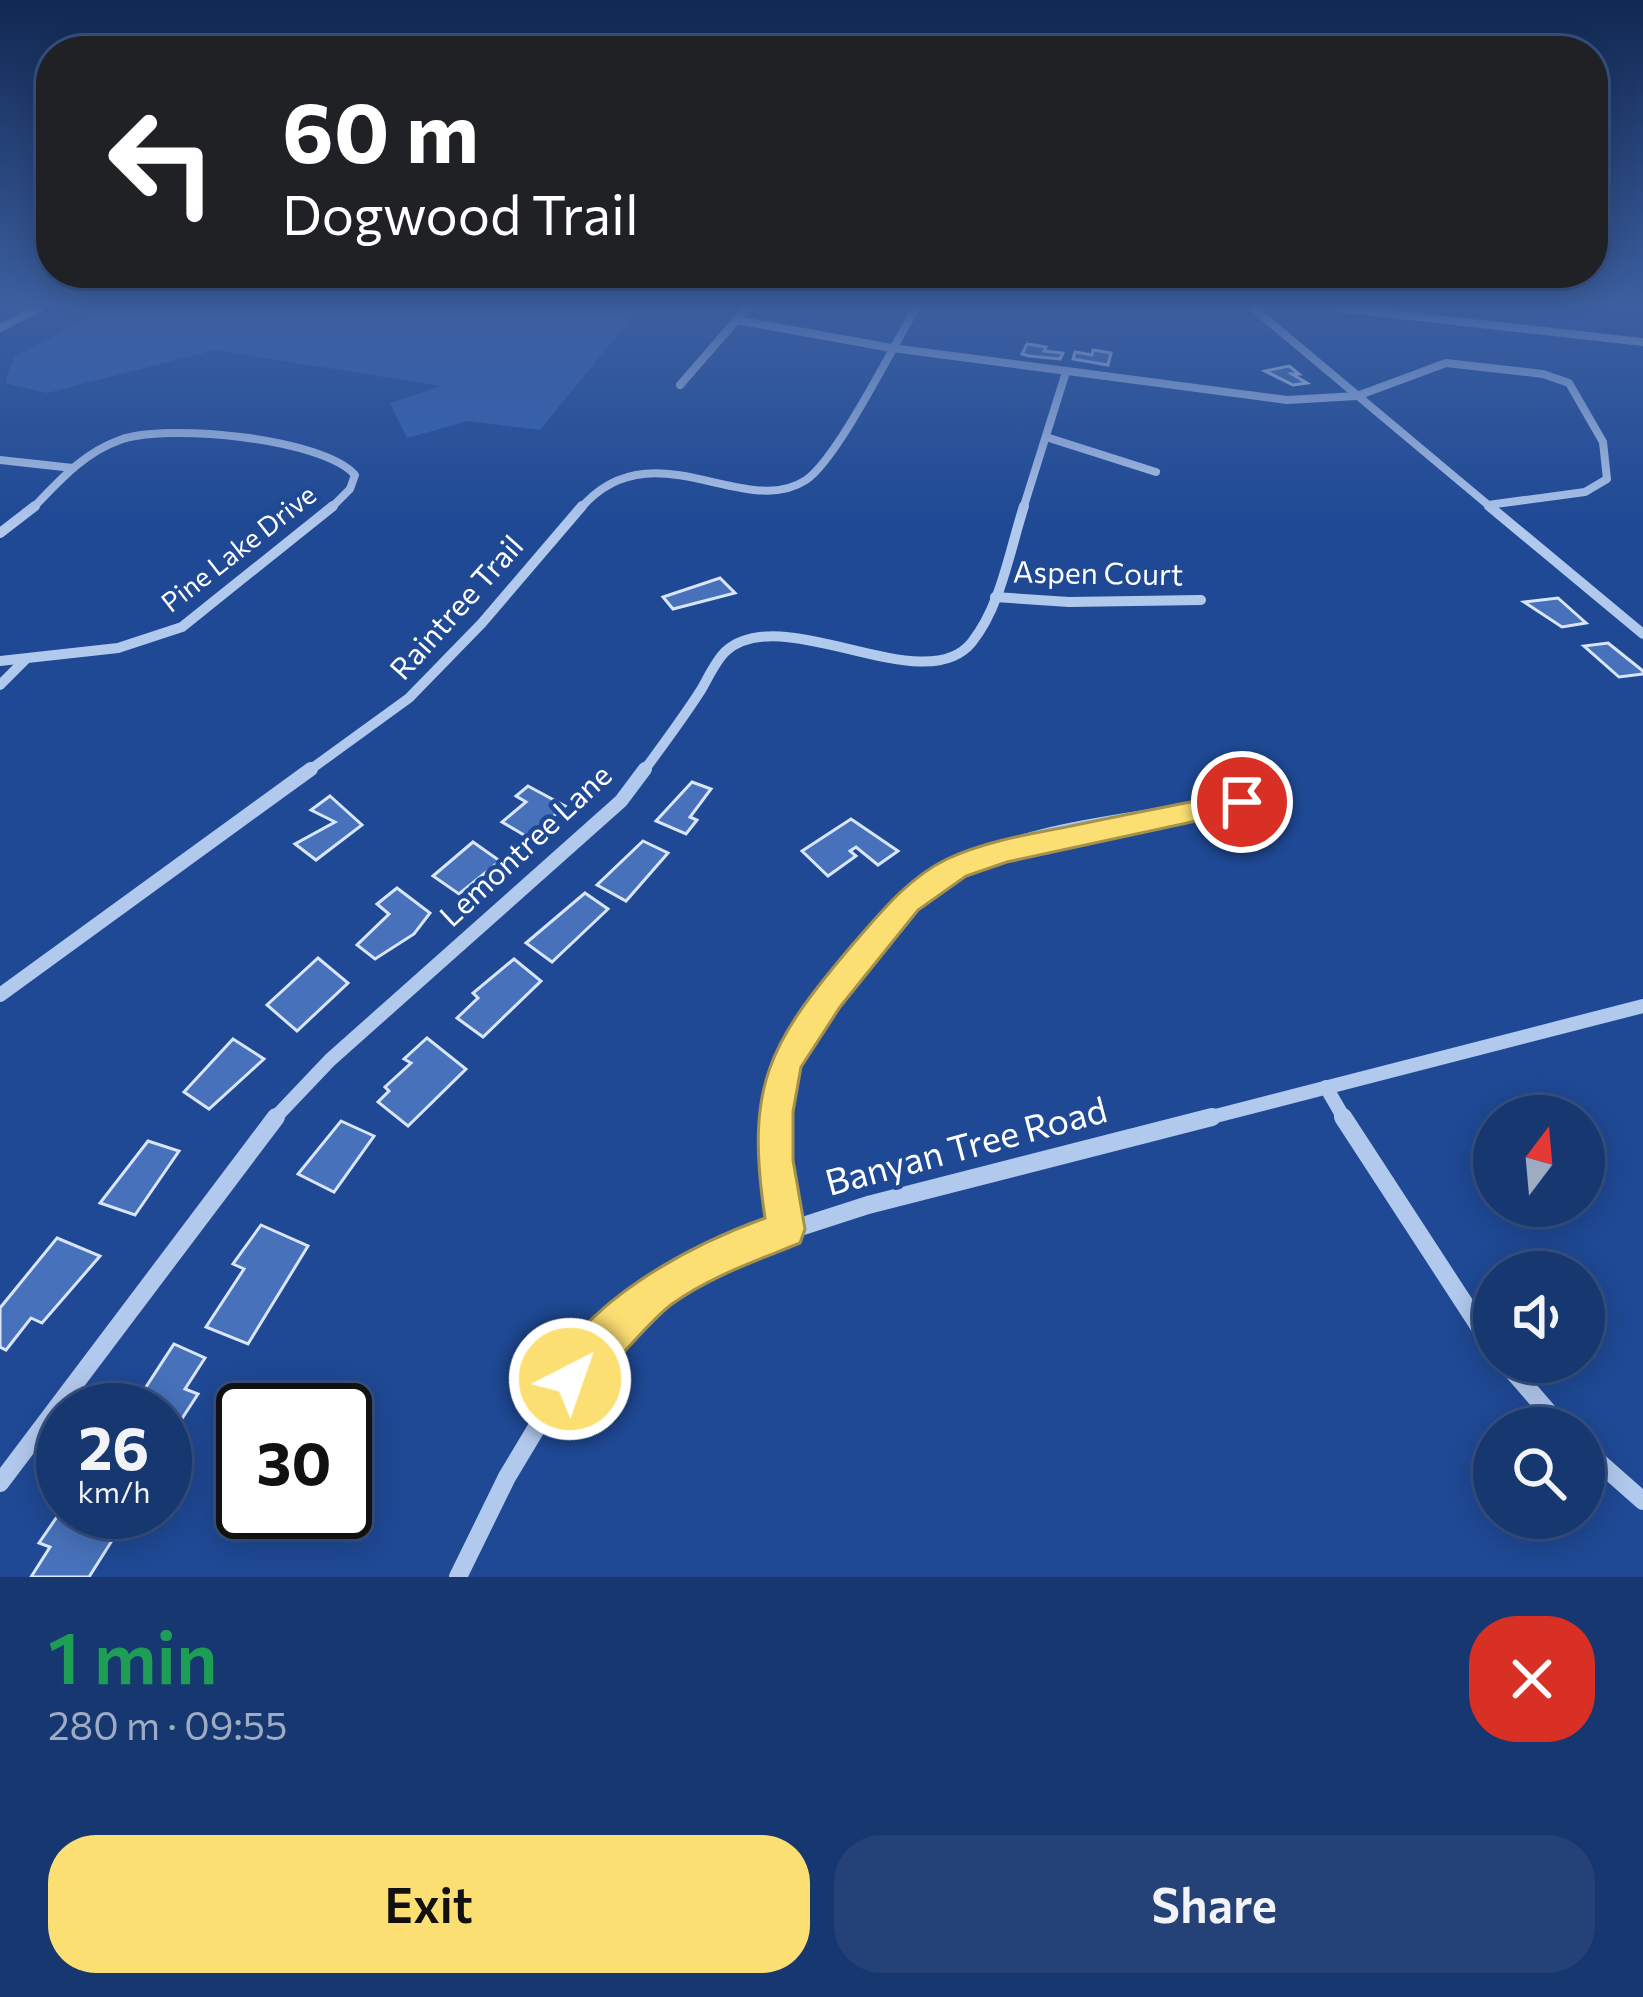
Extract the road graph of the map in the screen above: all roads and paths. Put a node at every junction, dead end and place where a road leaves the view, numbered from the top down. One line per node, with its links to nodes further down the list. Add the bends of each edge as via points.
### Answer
1 (684, 382): 8 (street)
2 (872, 382): 23 (street, Raintree Trail, via 828,455 800,484 764,488 633,472 601,484 409,698)
3 (1063, 382): 10 (street, Lemontree Lane)
4 (1137, 382): 9 (street, via 1259,398)
5 (1340, 382): 9 (street)
6 (1396, 382): 9 (street)
7 (1561, 382): 14 (street, via 1572,386 1609,463 1607,479 1585,492)
8 (680, 386)
9 (1357, 396): 14 (street)
10 (1046, 437): 13 (street); 16 (street, Lemontree Lane)
11 (0, 460): 12 (street)
12 (73, 468): 15 (street, Pine Lake Drive, via 35,510); 19 (street, Pine Lake Drive, via 127,436 172,429 324,455 355,475 319,519 182,627 118,648)
13 (1156, 472)
14 (1487, 505): 18 (street)
15 (0, 533)
16 (994, 597): 17 (street, Aspen Court); 31 (street, Lemontree Lane, via 972,643 938,660 779,637 727,651 621,801 330,1060 264,1129)
17 (1201, 599)
18 (1643, 634)
19 (25, 660): 20 (street, Pine Lake Drive); 21 (street)
20 (0, 661)
21 (0, 685)
22 (1242, 802): 26 (street, via 1004,851 956,868 908,901 828,997 784,1067 775,1160)
23 (0, 995)
24 (1643, 1006): 25 (street, Banyan Tree Road)
25 (1326, 1087): 26 (street, Banyan Tree Road); 27 (street)
26 (786, 1229): 33 (street, Banyan Tree Road, via 680,1275 591,1352 507,1477)
27 (1473, 1318)
28 (1522, 1383): 29 (street)
29 (1544, 1407)
30 (1605, 1468): 32 (street)
31 (0, 1483)
32 (1643, 1501)
33 (458, 1577)

